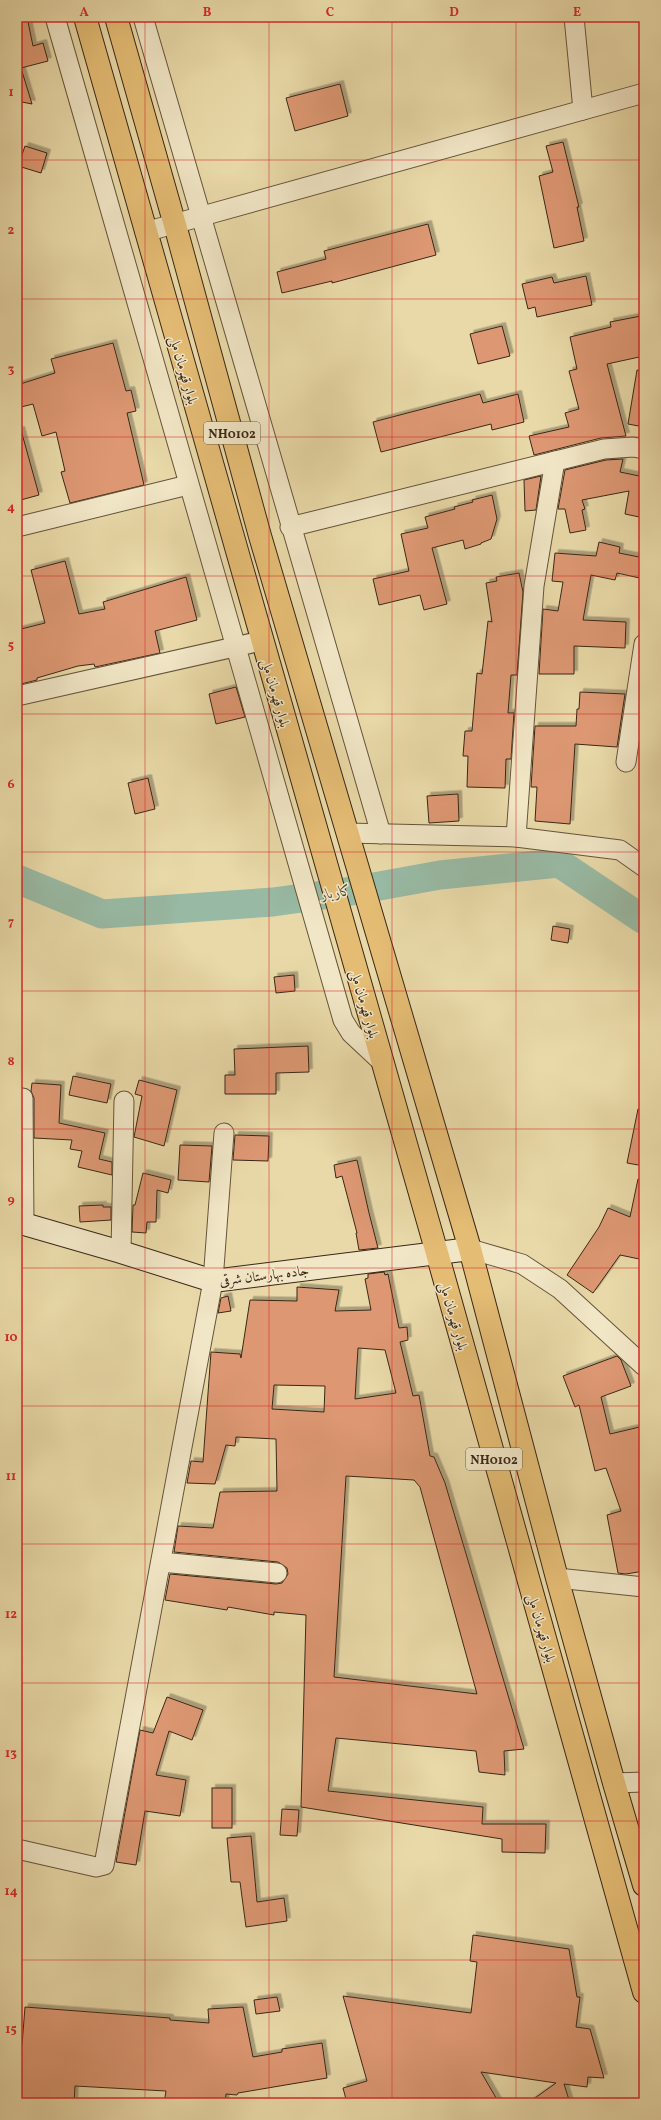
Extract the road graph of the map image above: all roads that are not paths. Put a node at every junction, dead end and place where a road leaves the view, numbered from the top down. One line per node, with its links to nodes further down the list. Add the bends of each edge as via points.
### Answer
1 (55, 17): 13 (street)
2 (84, 17): 10 (highway, بلوار قهرمان ملی / NH0102)
3 (116, 17): 9 (highway, بلوار قهرمان ملی / NH0102)
4 (143, 17): 8 (street)
5 (574, 17): 7 (street)
6 (644, 93): 7 (street)
7 (583, 110): 8 (street)
8 (200, 218): 9 (street); 15 (street)
9 (175, 225): 10 (street); 23 (highway, بلوار قهرمان ملی / NH0102, via 260,536)
10 (145, 232): 16 (highway, بلوار قهرمان ملی / NH0102)
11 (644, 449): 12 (street, via 604,449)
12 (555, 461): 15 (street); 22 (street, via 534,586)
13 (188, 485): 14 (street); 18 (street)
14 (17, 527)
15 (290, 527): 21 (street)
16 (261, 641): 18 (street); 25 (highway, بلوار قهرمان ملی / NH0102)
17 (644, 644): 20 (street)
18 (235, 647): 19 (street); 25 (street, via 343,1020 351,1033)
19 (17, 696)
20 (626, 762)
21 (381, 834): 22 (street); 23 (street)
22 (516, 837): 24 (street, via 620,850)
23 (349, 841): 30 (highway, بلوار قهرمان ملی / NH0102)
24 (644, 867)
25 (382, 1062): 32 (highway, بلوار قهرمان ملی / NH0102)
26 (23, 1098): 29 (street)
27 (124, 1101): 31 (street)
28 (224, 1133): 33 (street)
29 (20, 1223): 31 (street, جاده بهارستان شرقی)
30 (470, 1249): 32 (street, جاده بهارستان شرقی); 34 (street, via 522,1264 560,1289); 37 (highway, بلوار قهرمان ملی / NH0102)
31 (120, 1252): 33 (street, جاده بهارستان شرقی)
32 (437, 1254): 33 (street, جاده بهارستان شرقی); 43 (highway, بلوار قهرمان ملی / NH0102)
33 (213, 1281): 35 (street)
34 (644, 1366)
35 (161, 1562): 36 (street); 41 (street, via 104,1865 96,1867)
36 (277, 1573)
37 (557, 1578): 38 (street); 40 (highway, بلوار قهرمان ملی / NH0102)
38 (644, 1587)
39 (644, 1782): 40 (street)
40 (614, 1783): 42 (highway, بلوار قهرمان ملی / NH0102)
41 (17, 1849)
42 (644, 1885)
43 (644, 1992)

